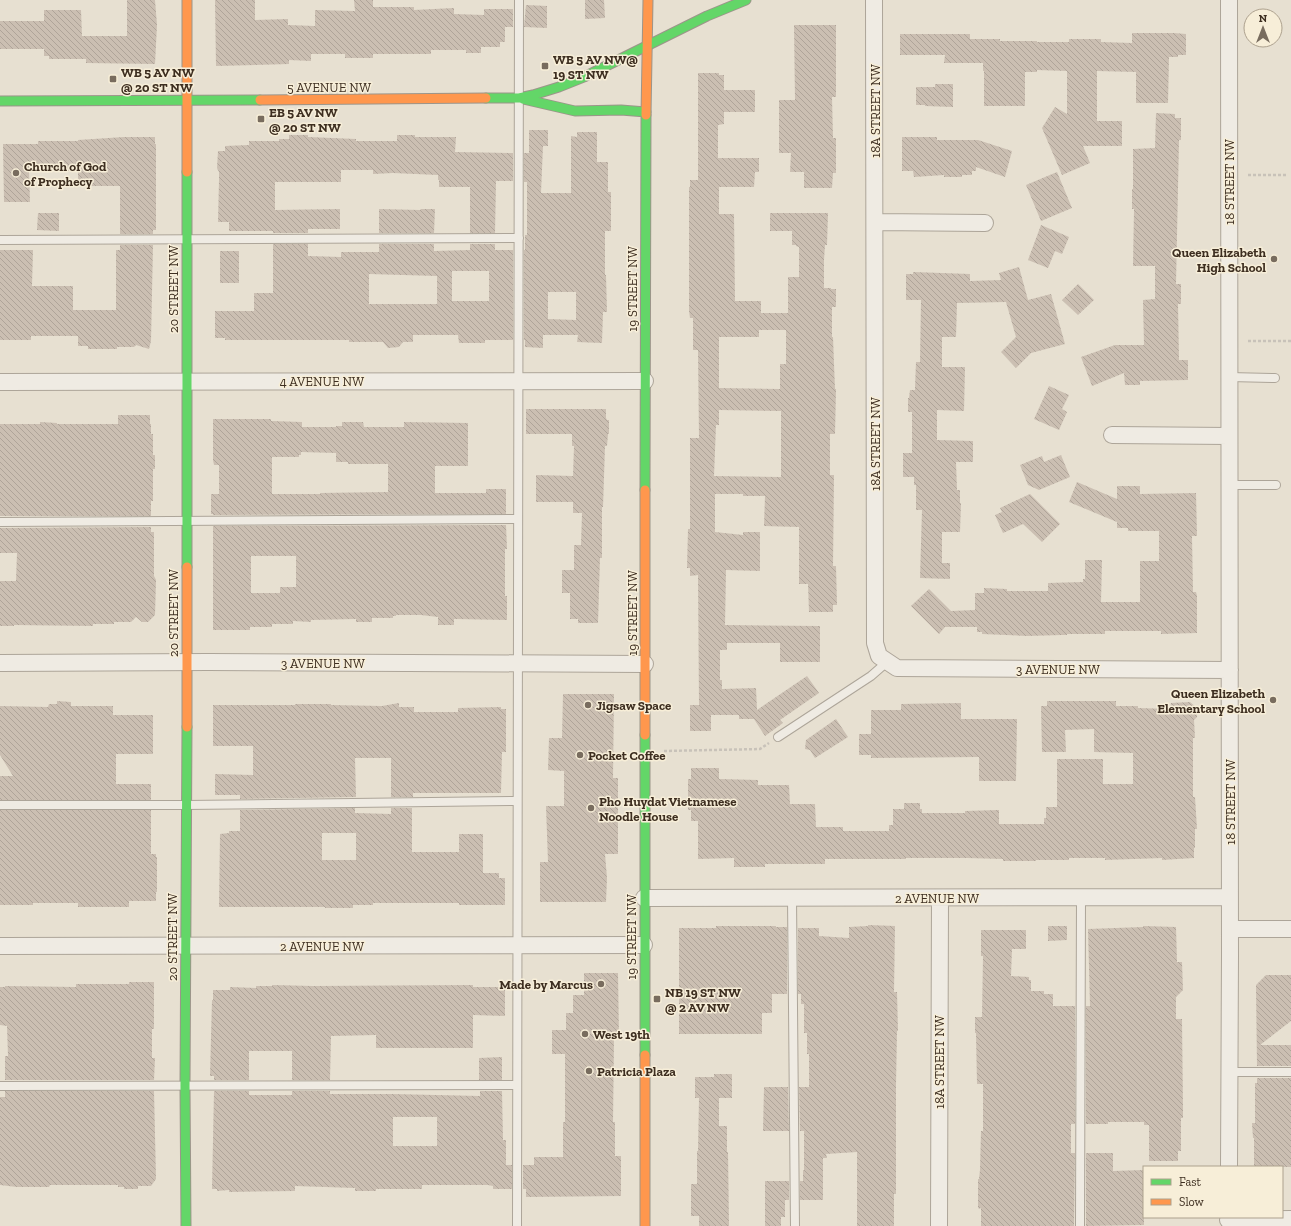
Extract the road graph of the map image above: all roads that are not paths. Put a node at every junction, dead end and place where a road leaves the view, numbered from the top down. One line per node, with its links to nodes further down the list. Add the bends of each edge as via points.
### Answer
1 (187, 0): 10 (street, 20 STREET NW)
2 (519, 0): 8 (lane)
3 (648, 0): 7 (street, 19 STREET NW)
4 (746, 0): 7 (street, 5 AVENUE NW)
5 (874, 0): 12 (street, 18A STREET NW)
6 (1229, 0): 17 (street, 18 STREET NW)
7 (647, 45): 8 (street, 5 AVENUE NW, via 560,87); 11 (street, 19 STREET NW)
8 (519, 98): 10 (street, 5 AVENUE NW); 11 (street, via 575,111); 14 (lane)
9 (0, 101): 10 (street, 5 AVENUE NW)
10 (186, 101): 15 (street, 20 STREET NW)
11 (646, 112): 20 (street, 19 STREET NW)
12 (875, 222): 13 (street); 31 (street, 18A STREET NW, via 876,643 879,656)
13 (985, 223)
14 (519, 238): 15 (lane); 19 (lane)
15 (186, 239): 16 (lane); 22 (street, 20 STREET NW)
16 (0, 240)
17 (1229, 377): 18 (lane); 24 (street, 18 STREET NW)
18 (1275, 378)
19 (518, 381): 20 (street, 4 AVENUE NW); 22 (street, 4 AVENUE NW); 27 (lane)
20 (645, 381): 34 (street, 19 STREET NW)
21 (0, 382): 22 (street, 4 AVENUE NW)
22 (186, 382): 28 (street, 20 STREET NW)
23 (1112, 435): 24 (street)
24 (1229, 436): 25 (street, 18 STREET NW)
25 (1229, 485): 26 (lane); 35 (street, 18 STREET NW)
26 (1276, 485)
27 (518, 519): 28 (lane); 33 (lane)
28 (186, 521): 29 (lane); 30 (street, 20 STREET NW)
29 (0, 522)
30 (187, 662): 32 (street, 3 AVENUE NW); 33 (street, 3 AVENUE NW); 39 (street, 20 STREET NW)
31 (887, 662): 35 (street, 3 AVENUE NW, via 897,668); 36 (lane, via 871,676)
32 (0, 663)
33 (518, 663): 34 (street, 3 AVENUE NW); 37 (lane)
34 (645, 664): 41 (street, 19 STREET NW)
35 (1230, 670): 40 (street, 18 STREET NW)
36 (778, 737)
37 (518, 800): 39 (lane); 47 (lane)
38 (0, 805): 39 (lane)
39 (185, 805): 50 (street, 20 STREET NW)
40 (1229, 897): 44 (street, 2 AVENUE NW); 45 (street, 18 STREET NW)
41 (644, 898): 42 (street, 2 AVENUE NW); 48 (street, 19 STREET NW)
42 (792, 898): 43 (street, 2 AVENUE NW); 62 (lane)
43 (940, 898): 44 (street, 2 AVENUE NW); 63 (street, 18A STREET NW)
44 (1081, 898): 64 (lane)
45 (1230, 929): 46 (street); 51 (street, 18 STREET NW)
46 (1291, 929)
47 (517, 945): 48 (street, 2 AVENUE NW); 50 (street, 2 AVENUE NW); 53 (lane)
48 (644, 945): 61 (street, 19 STREET NW)
49 (0, 946): 50 (street, 2 AVENUE NW)
50 (185, 947): 55 (street, 20 STREET NW)
51 (1229, 1072): 52 (lane); 56 (street, 18 STREET NW)
52 (1291, 1072)
53 (517, 1085): 55 (lane); 60 (lane)
54 (0, 1086): 55 (lane)
55 (185, 1086): 59 (street, 20 STREET NW)
56 (1229, 1166)
57 (1291, 1219): 58 (street)
58 (1228, 1221)
59 (186, 1226)
60 (516, 1226)
61 (645, 1226)
62 (795, 1226)
63 (939, 1226)
64 (1080, 1226)

